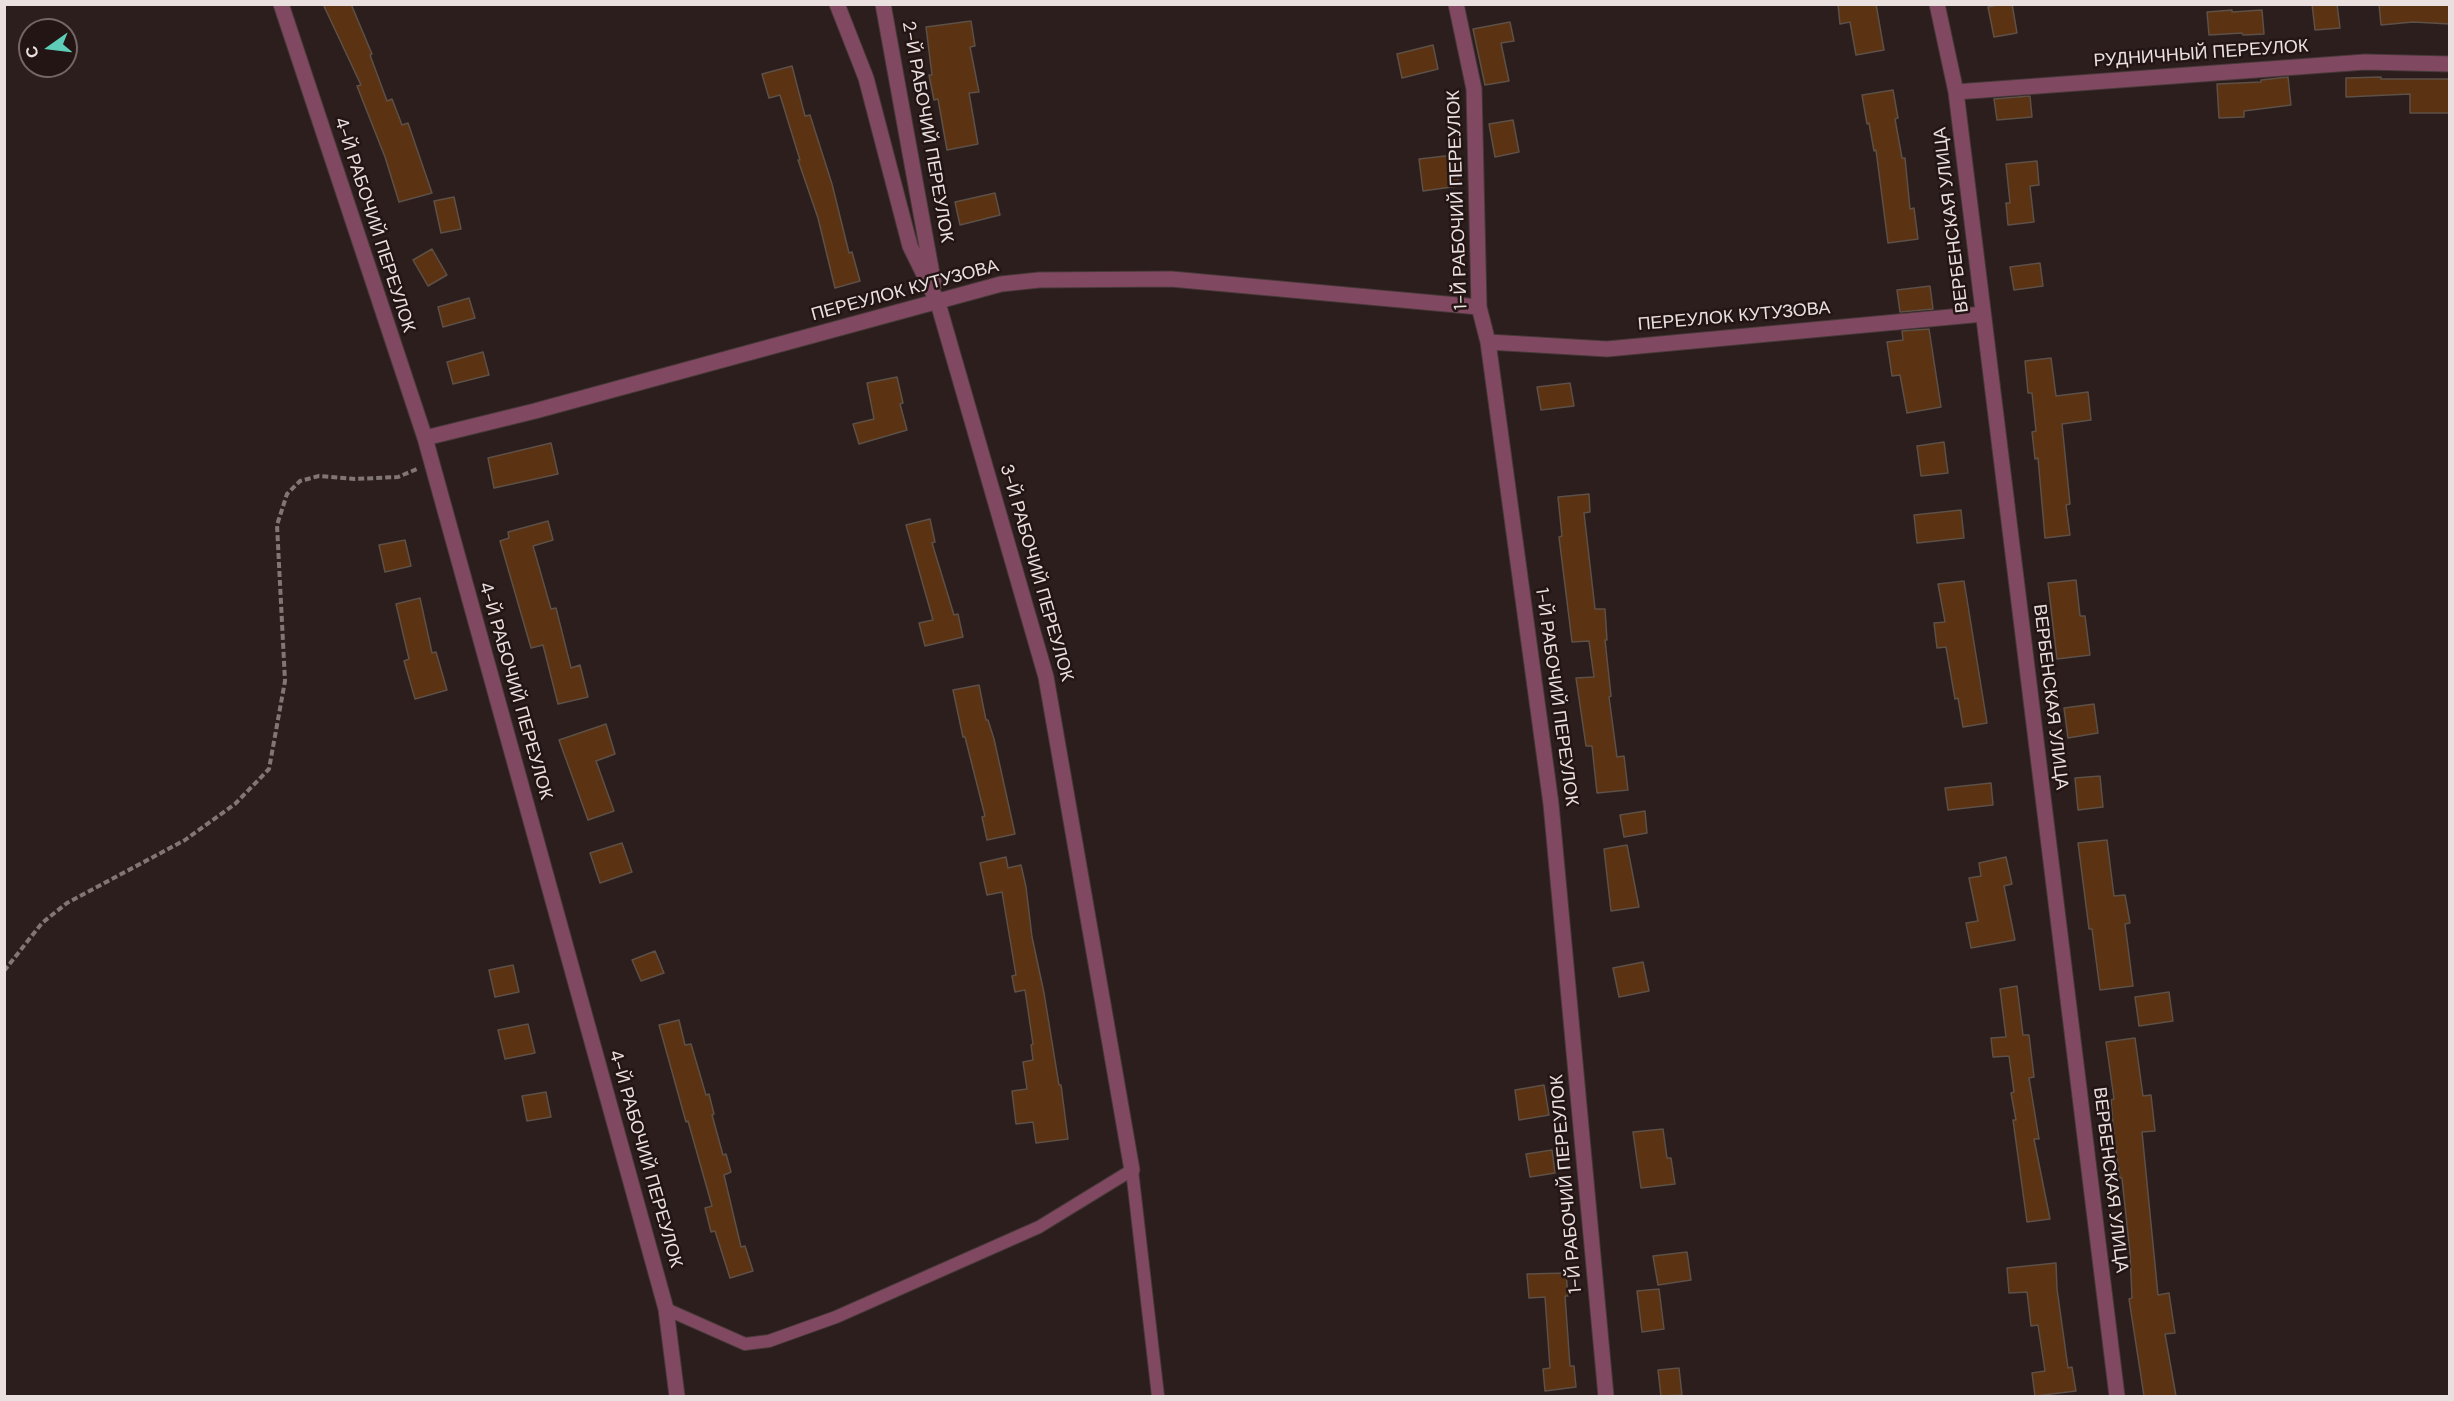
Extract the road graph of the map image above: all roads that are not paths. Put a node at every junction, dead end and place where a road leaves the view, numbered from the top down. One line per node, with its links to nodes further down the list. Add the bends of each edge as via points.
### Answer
1 (281, 4): 12 (street, 4-Й РАБОЧИЙ ПЕРЕУЛОК)
2 (837, 4): 8 (street, 3-Й РАБОЧИЙ ПЕРЕУЛОК, via 866,78 909,246)
3 (884, 4): 8 (street, 2-Й РАБОЧИЙ ПЕРЕУЛОК)
4 (1456, 4): 9 (street, 1-Й РАБОЧИЙ ПЕРЕУЛОК, via 1474,88)
5 (1937, 4): 7 (street, ВЕРБЕНСКАЯ УЛИЦА)
6 (2450, 64): 7 (street, РУДНИЧНЫЙ ПЕРЕУЛОК, via 2365,62)
7 (1956, 92): 10 (street, ВЕРБЕНСКАЯ УЛИЦА)
8 (938, 303): 9 (street, ПЕРЕУЛОК КУТУЗОВА, via 1020,282 1171,279); 12 (street, ПЕРЕУЛОК КУТУЗОВА); 13 (street, 3-Й РАБОЧИЙ ПЕРЕУЛОК, via 1046,677)
9 (1479, 307): 11 (street, 1-Й РАБОЧИЙ ПЕРЕУЛОК)
10 (1983, 314): 11 (street, ПЕРЕУЛОК КУТУЗОВА, via 1607,349); 18 (street, ВЕРБЕНСКАЯ УЛИЦА)
11 (1488, 342): 17 (street, 1-Й РАБОЧИЙ ПЕРЕУЛОК, via 1551,804)
12 (425, 438): 14 (street, 4-Й РАБОЧИЙ ПЕРЕУЛОК)
13 (1132, 1170): 14 (lane, via 1039,1227 836,1317 769,1341 745,1344); 16 (lane)
14 (666, 1309): 15 (street, 4-Й РАБОЧИЙ ПЕРЕУЛОК)
15 (677, 1396)
16 (1158, 1396)
17 (1606, 1396)
18 (2117, 1396)

